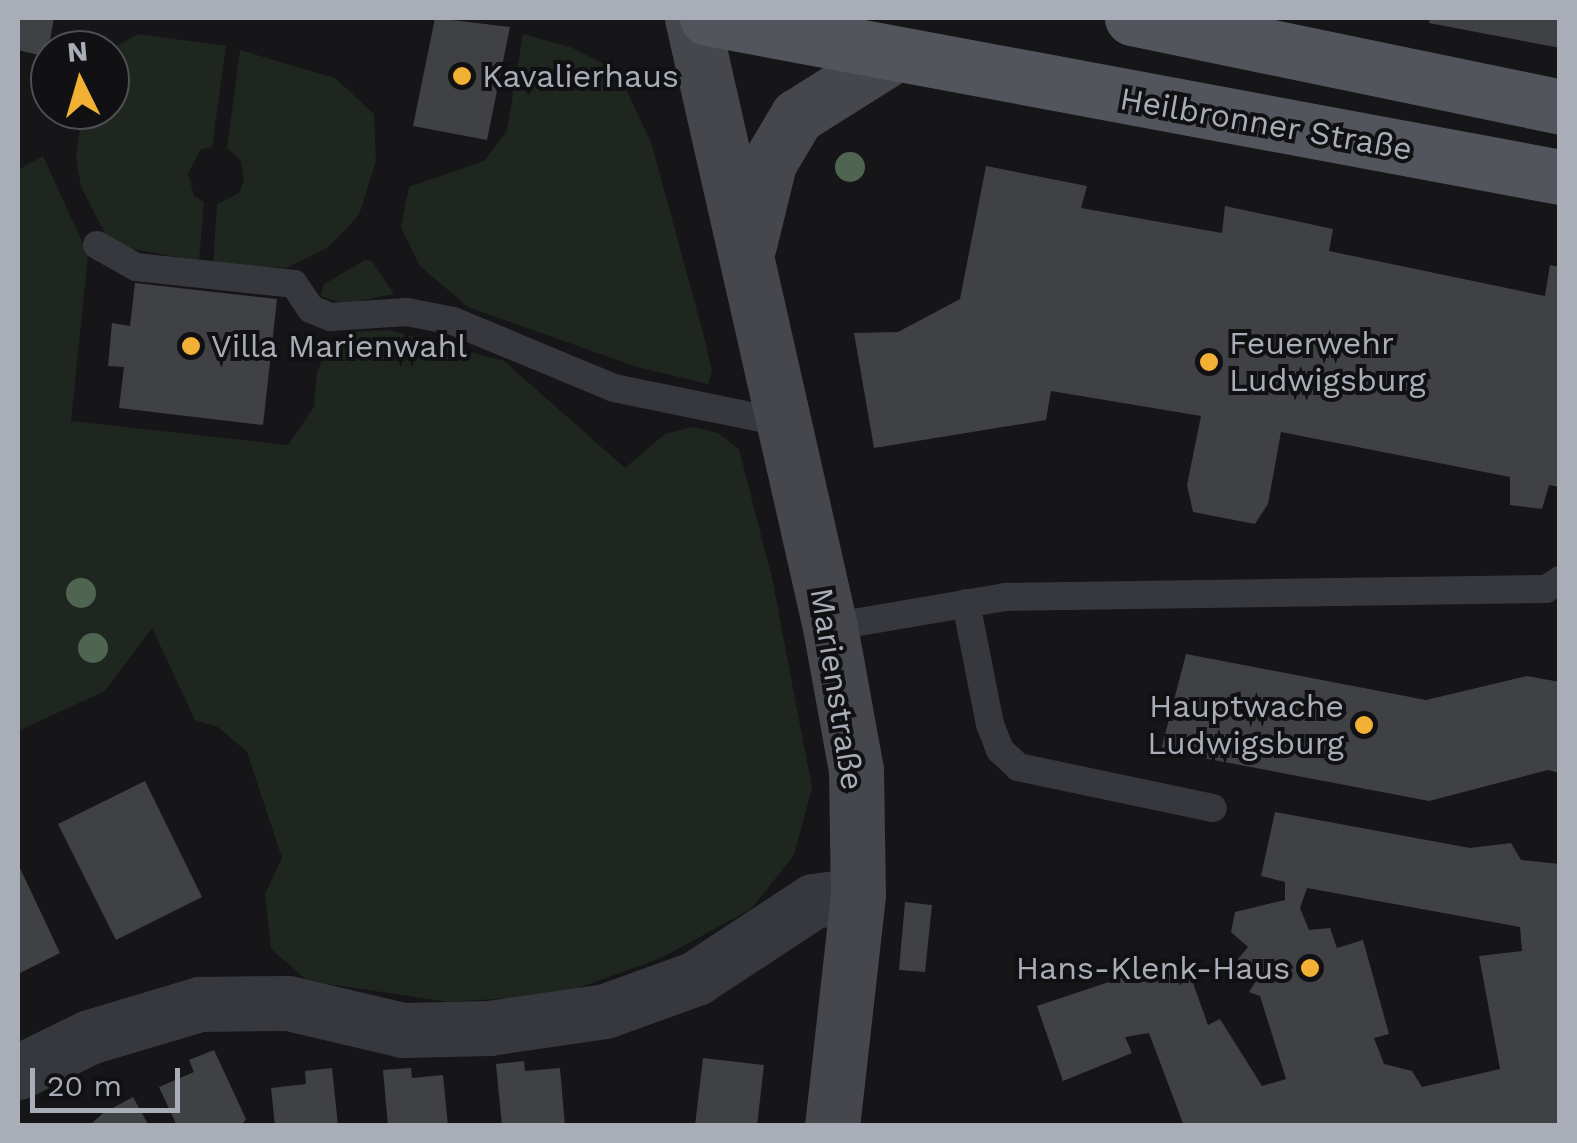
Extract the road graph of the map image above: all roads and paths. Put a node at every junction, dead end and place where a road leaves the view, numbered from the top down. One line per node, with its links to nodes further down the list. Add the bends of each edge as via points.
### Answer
1 (692, 18): 10 (street, Marienstraße)
2 (706, 18): 5 (main road, Heilbronner Straße)
3 (947, 18): 6 (main road, via 944,37)
4 (1132, 18): 7 (main road)
5 (894, 55): 6 (main road, Heilbronner Straße); 10 (street, Marienstraße, via 824,94 782,137 760,189)
6 (972, 71): 8 (main road, Heilbronner Straße)
7 (1560, 107)
8 (1560, 176)
9 (97, 245): 11 (lane, via 136,267 294,284 311,309 330,317 407,312 453,321 614,388)
10 (746, 258): 11 (street, Marienstraße)
11 (784, 423): 14 (street, Marienstraße)
12 (1560, 580): 13 (lane, via 1546,589 1005,597)
13 (966, 604): 14 (lane); 15 (lane, via 990,724 1000,750 1018,767)
14 (830, 627): 16 (street, Marienstraße, via 856,770)
15 (1212, 808)
16 (858, 895): 17 (street, via 813,900 696,978 605,1010 488,1028 403,1030 288,1003 200,1004 89,1037); 18 (street, Marienstraße)
17 (18, 1072)
18 (832, 1126)

